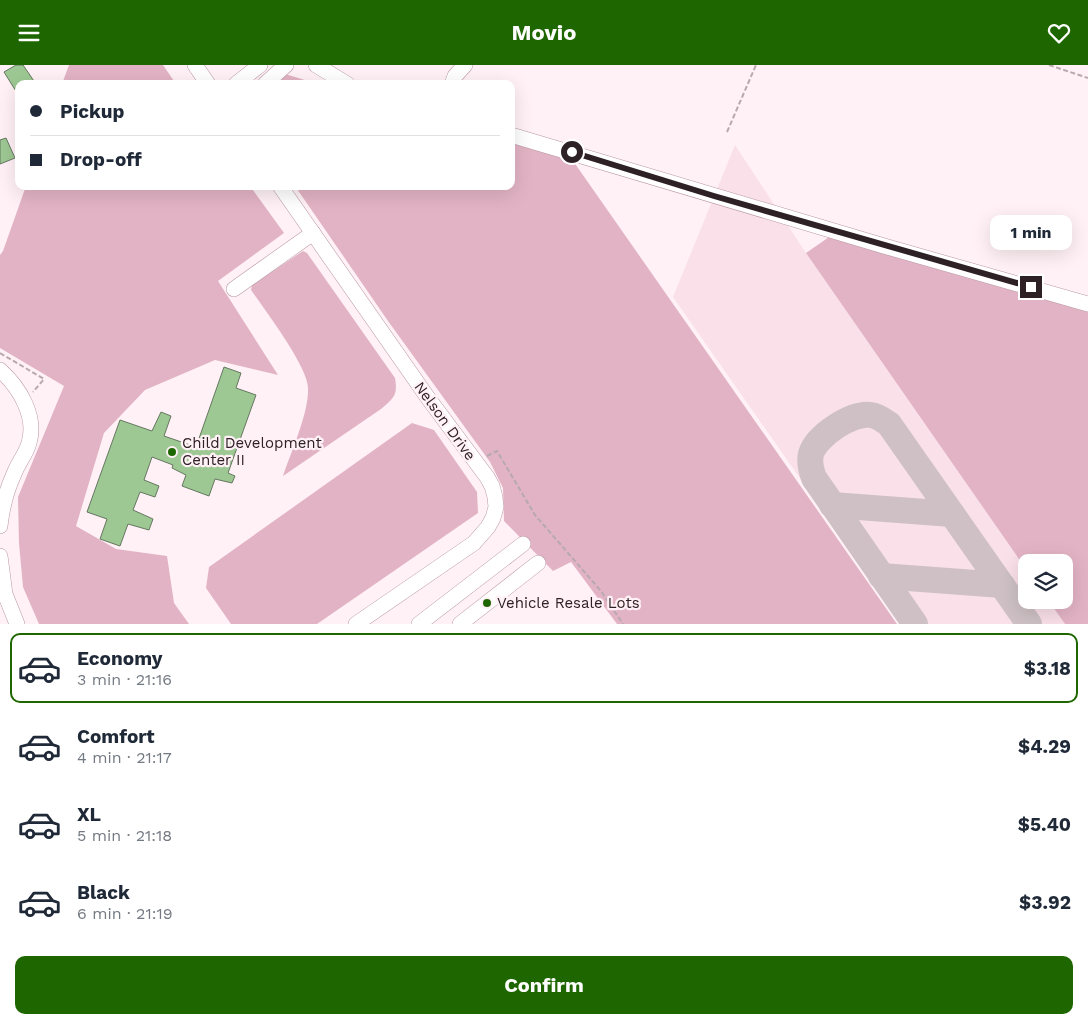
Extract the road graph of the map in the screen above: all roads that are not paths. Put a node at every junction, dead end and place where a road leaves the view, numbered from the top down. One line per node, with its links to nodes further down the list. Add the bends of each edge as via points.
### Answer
1 (195, 65): 6 (street)
2 (260, 65): 7 (street)
3 (286, 65): 8 (street)
4 (316, 65): 9 (street)
5 (465, 65): 10 (street)
6 (205, 80)
7 (241, 80)
8 (269, 80)
9 (340, 80)
10 (454, 80)
11 (515, 136): 15 (street)
12 (283, 190): 13 (street, Nelson Drive)
13 (313, 233): 14 (street); 23 (street, Nelson Drive, via 476,462 496,497 496,507 488,527 474,543)
14 (234, 289)
15 (1088, 304)
16 (0, 370): 17 (street, via 10,379 24,402 30,428 30,442)
17 (5, 480): 18 (street)
18 (0, 526)
19 (523, 544): 24 (street)
20 (0, 557): 22 (street, via 5,594)
21 (538, 563): 25 (street)
22 (16, 624)
23 (356, 624)
24 (419, 624)
25 (460, 624)

